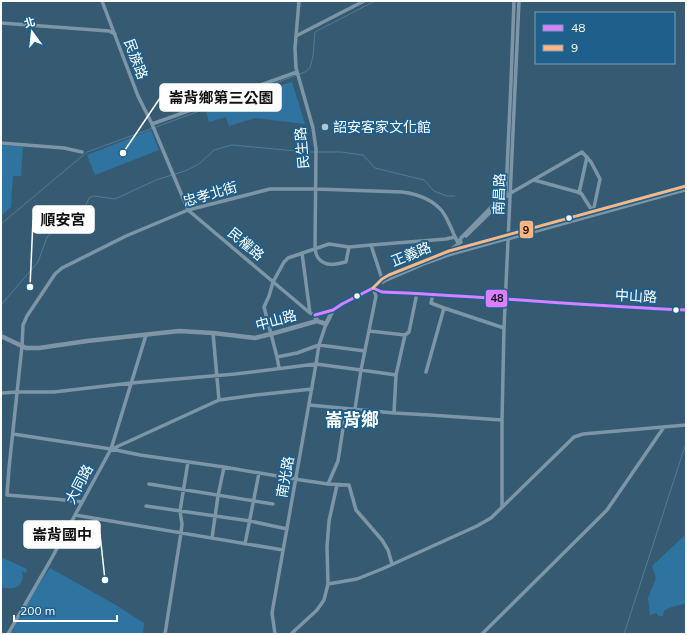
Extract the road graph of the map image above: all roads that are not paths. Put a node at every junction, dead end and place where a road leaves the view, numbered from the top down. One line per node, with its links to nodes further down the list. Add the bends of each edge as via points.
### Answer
1 (102, 1): 7 (street, 民族路)
2 (299, 1): 8 (street, 民生路)
3 (364, 1): 8 (street)
4 (514, 1): 24 (street, 南昌路, via 506,192)
5 (519, 1): 19 (street, 南昌路)
6 (1, 23): 7 (street, via 109,31)
7 (115, 34): 10 (street, 民族路, via 138,96)
8 (296, 36): 9 (street, 民生路)
9 (297, 72): 10 (street); 16 (street, 民生路, via 313,128)
10 (152, 124): 20 (street, 民權路)
11 (1, 143): 12 (street)
12 (82, 152)
13 (587, 158): 14 (street, via 582,152); 18 (street); 21 (street, via 600,179)
14 (534, 180): 18 (street); 19 (street)
15 (686, 186): 21 (main road, 正義路)
16 (316, 189): 20 (street, 忠孝北街, via 270,189); 23 (street, 忠孝北街, via 414,194 430,201 442,211); 27 (street, 民生路)
17 (686, 189): 21 (main road, 正義路)
18 (579, 193): 21 (street)
19 (510, 194): 22 (street, 南昌路); 24 (street)
20 (188, 210): 33 (street, 民權路); 53 (street, 忠孝北街, via 126,236 54,274 27,316 23,325)
21 (594, 213): 22 (main road, 正義路)
22 (509, 236): 28 (street, 正義路); 37 (street, 南昌路)
23 (455, 237): 24 (street, 忠孝北街); 25 (street, 民權路)
24 (459, 243): 28 (street, 忠孝北街); 29 (street)
25 (371, 245): 26 (street, 民權路); 32 (street)
26 (349, 247): 27 (street, 民權路, via 329,244); 27 (street, via 346,262 331,265 324,264 316,256)
27 (315, 248): 30 (street, 民權路)
28 (461, 249): 29 (street, 正義路); 31 (street, 正義路)
29 (449, 251): 31 (street); 32 (street, 正義路, via 389,275)
30 (302, 253): 33 (street, 民權路, via 288,258); 41 (street)
31 (448, 255): 32 (street, 正義路)
32 (382, 281): 34 (street, 正義路)
33 (273, 282): 41 (street); 48 (street, via 264,307)
34 (373, 288): 35 (main road, 中山路, via 382,292); 39 (main road, 中山路); 46 (street, via 376,296)
35 (417, 293): 36 (main road, 中山路); 50 (street, via 409,332)
36 (433, 294): 37 (main road, 中山路); 38 (street, via 431,303)
37 (506, 299): 40 (main road, 中山路); 45 (street, 南昌路)
38 (444, 308): 45 (street); 59 (street)
39 (333, 310): 42 (main road, 中山路); 44 (main road)
40 (686, 310)
41 (310, 312): 42 (street)
42 (316, 315): 43 (main road, 中山路)
43 (317, 321): 44 (main road); 48 (main road, 中山路)
44 (326, 324): 52 (street, 南光路)
45 (504, 328): 71 (street, 南昌路)
46 (369, 330): 50 (street); 54 (street)
47 (213, 333): 48 (main road, 中山路, via 255,338); 49 (main road, 中山路, via 179,331); 61 (street)
48 (271, 334): 55 (street)
49 (146, 335): 53 (main road, 中山路, via 39,348); 62 (street, 大同路)
50 (405, 335): 60 (street)
51 (1, 336): 53 (main road, 中山路)
52 (320, 345): 54 (street); 55 (street); 56 (street, 南光路)
53 (22, 346): 64 (street, 忠孝北街)
54 (365, 351): 58 (street)
55 (277, 357): 57 (street)
56 (316, 364): 57 (street); 58 (street); 63 (street, 南光路)
57 (279, 368): 61 (street)
58 (361, 370): 60 (street); 69 (street)
59 (426, 372)
60 (396, 375): 70 (street)
61 (217, 376): 62 (street); 66 (street)
62 (131, 383): 64 (street, via 54,392); 76 (street, 大同路)
63 (312, 389): 66 (street); 67 (street, 南光路)
64 (18, 392): 65 (street); 74 (street, 忠孝北街)
65 (1, 393)
66 (219, 400): 75 (street)
67 (309, 405): 68 (street); 81 (street, 南光路)
68 (346, 409): 69 (street); 83 (street, via 338,461)
69 (355, 409): 70 (street)
70 (394, 413): 71 (street)
71 (502, 420): 91 (street, 南昌路)
72 (686, 425): 73 (street)
73 (664, 427): 91 (street, via 574,437); 107 (street, via 606,510)
74 (13, 434): 76 (street); 88 (street, 忠孝北街, via 7,495)
75 (120, 446): 76 (street); 77 (street)
76 (112, 449): 77 (street); 88 (street, 大同路)
77 (122, 452): 78 (street)
78 (188, 462): 79 (street); 85 (street)
79 (224, 467): 80 (street); 86 (street)
80 (259, 473): 81 (street); 87 (street)
81 (296, 479): 83 (street); 96 (street, 南光路)
82 (149, 484): 85 (street)
83 (328, 484): 84 (street)
84 (337, 485): 101 (street, via 349,485 356,510 382,540); 102 (street, via 328,521)
85 (184, 490): 86 (street); 92 (street)
86 (218, 496): 87 (street); 94 (street)
87 (253, 501): 89 (street); 95 (street)
88 (82, 502): 93 (street, 大同路)
89 (274, 504)
90 (146, 506): 92 (street)
91 (502, 507): 101 (street, via 491,518)
92 (180, 511): 94 (street); 97 (street)
93 (75, 516): 97 (street); 103 (street, 大同路)
94 (216, 516): 95 (street); 98 (street)
95 (250, 521): 96 (street); 99 (street)
96 (287, 529): 100 (street, 南光路)
97 (181, 533): 98 (street); 104 (street)
98 (212, 538): 99 (street)
99 (246, 544): 100 (street)
100 (283, 550): 105 (street, 南光路, via 272,613)
101 (392, 564): 102 (street, via 357,579)
102 (328, 584): 106 (street, via 324,600 317,610)
103 (8, 634)
104 (164, 634)
105 (275, 634)
106 (291, 634)
107 (482, 634)

